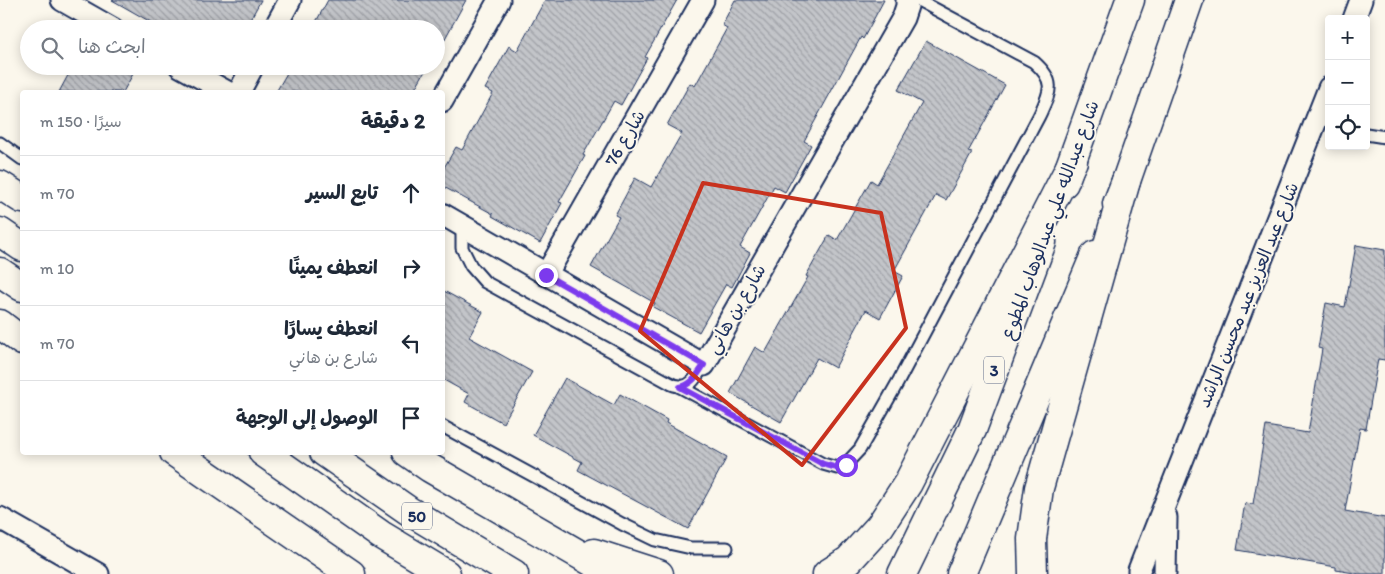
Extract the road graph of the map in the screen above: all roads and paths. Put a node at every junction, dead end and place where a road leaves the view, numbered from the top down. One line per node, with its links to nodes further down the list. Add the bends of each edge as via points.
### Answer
1 (290, 0): 12 (street)
2 (499, 0): 17 (street)
3 (703, 0): 33 (street, شارع 76)
4 (918, 0): 38 (lane, via 1034,62 1044,70 1049,80 1049,93 860,449 846,465 837,468 823,464)
5 (1130, 0): 24 (main road, شارع عبدالله علي عبدالوهاب المطوع / 3)
6 (1189, 0): 25 (main road)
7 (1361, 0): 10 (street)
8 (72, 2): 11 (street)
9 (905, 9): 37 (street, شارع بن هاني)
10 (1355, 15)
11 (99, 20)
12 (279, 20)
13 (196, 75): 15 (street)
14 (249, 75): 16 (street)
15 (223, 90)
16 (240, 90)
17 (445, 96)
18 (1326, 105): 19 (street, شارع عبد العزيز عبد محسن الراشد)
19 (1322, 125): 44 (street, شارع عبد العزيز عبد محسن الراشد)
20 (1370, 135): 21 (lane)
21 (1385, 137)
22 (0, 143): 23 (lane)
23 (20, 157)
24 (1073, 161): 54 (main road, via 908,483 880,526 849,560); 55 (main road, شارع عبدالله علي عبدالوهاب المطوع / 3, via 972,430)
25 (1126, 181): 56 (main road); 57 (main road, via 1039,488 1032,539)
26 (0, 185): 27 (main road)
27 (20, 198)
28 (445, 216): 29 (street, شارع بن هاني)
29 (462, 226): 33 (street, شارع بن هاني); 38 (lane, via 462,248 471,266 485,282)
30 (0, 232): 31 (main road)
31 (20, 246)
32 (0, 272): 34 (main road)
33 (546, 275): 37 (street, شارع بن هاني)
34 (20, 286)
35 (0, 324): 36 (main road)
36 (20, 339)
37 (704, 365): 38 (lane, via 688,385)
38 (680, 387)
39 (445, 428): 47 (lane, via 655,540 690,548)
40 (178, 455): 48 (main road)
41 (267, 455): 50 (main road, 50, via 381,535)
42 (328, 455): 51 (main road, 50, via 409,511)
43 (411, 455): 46 (main road)
44 (1166, 502): 58 (street, شارع عبد العزيز عبد محسن الراشد); 59 (street, شارع عبد العزيز عبد محسن الراشد)
45 (0, 518): 49 (street)
46 (556, 541): 52 (main road); 53 (main road)
47 (727, 548)
48 (349, 573)
49 (98, 574)
50 (446, 574)
51 (514, 574)
52 (613, 574)
53 (659, 574)
54 (827, 574)
55 (902, 574)
56 (961, 574)
57 (1033, 574)
58 (1139, 574)
59 (1165, 574)

